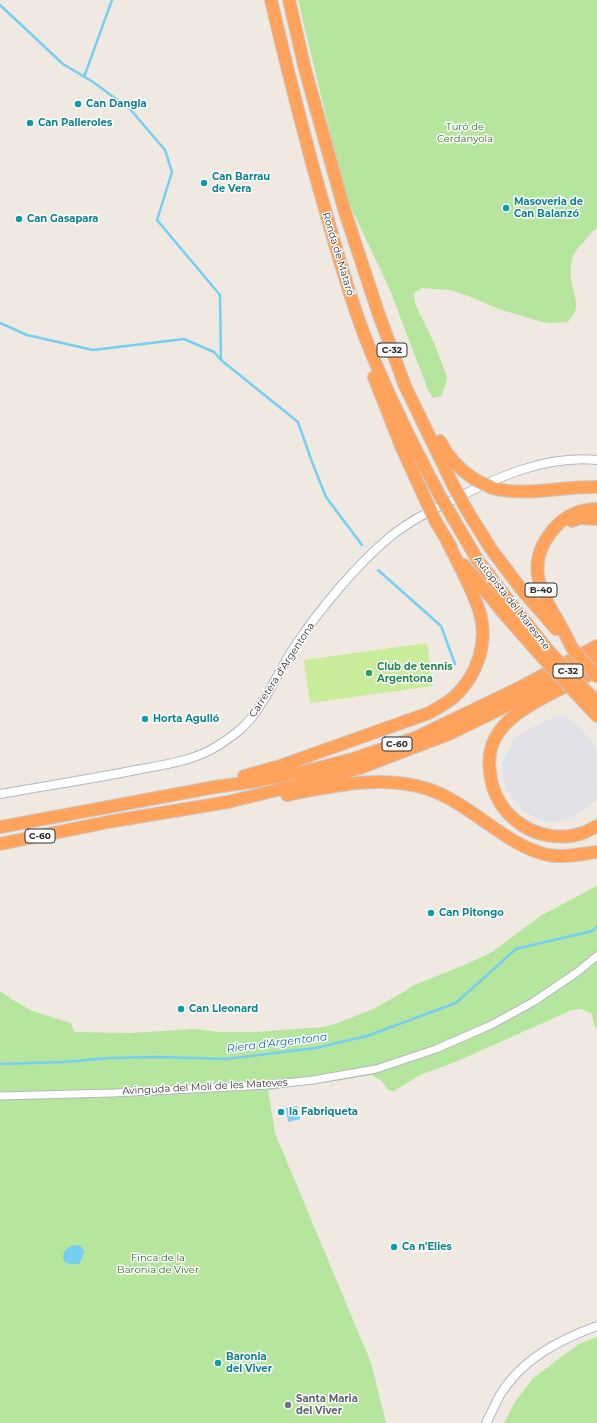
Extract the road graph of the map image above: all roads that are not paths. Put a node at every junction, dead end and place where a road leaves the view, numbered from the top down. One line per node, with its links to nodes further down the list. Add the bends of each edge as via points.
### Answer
1 (271, 0): 4 (highway, Ronda de Mataró / C-32, via 287,71)
2 (290, 0): 3 (highway, Ronda de Mataró / C-32, via 305,69)
3 (344, 209): 6 (highway, Ronda de Mataró / C-32, via 405,386); 7 (highway, bridge, via 412,386 445,452 460,469 492,488 505,491 530,492)
4 (342, 266): 8 (highway, Ronda de Mataró / C-32, via 357,316 388,393); 12 (highway, bridge, via 352,316 380,393 401,446)
5 (597, 460): 26 (street, Carretera d'Argentona, via 569,459 505,475 413,520 390,537 331,598 294,647 252,717 217,746 200,754 158,766)
6 (453, 485): 14 (highway, Autopista del Maresme / C-32, bridge, via 491,549)
7 (597, 487)
8 (440, 496): 16 (highway, Autopista del Maresme / C-32, bridge, via 477,559)
9 (597, 509): 11 (highway, via 574,513)
10 (597, 519): 11 (highway, via 580,518)
11 (554, 528): 14 (highway, B-40, via 540,549 537,565 539,582 549,607)
12 (447, 541): 16 (highway, via 479,584); 25 (highway, via 479,611 482,626 482,649 478,662 461,690 447,703 429,713)
13 (597, 646): 19 (highway)
14 (572, 648): 22 (highway, Autopista del Maresme / C-32, bridge)
15 (597, 651): 19 (highway, C-60)
16 (545, 653): 23 (highway, Autopista del Maresme / C-32, bridge)
17 (597, 659): 20 (highway)
18 (597, 662): 20 (highway)
19 (567, 664): 25 (highway, C-60, via 416,738 353,759 306,771 258,782)
20 (578, 670): 27 (highway, C-60, via 449,734 376,763)
21 (597, 672): 28 (highway, via 538,702 508,721 493,743 489,756 491,784 496,797 502,807 522,826 536,832 564,836)
22 (597, 677)
23 (589, 698): 24 (highway, Autopista del Maresme)
24 (597, 716)
25 (215, 787): 29 (highway, C-60)
26 (0, 794)
27 (228, 802): 30 (highway, C-60, via 108,822); 31 (highway, via 256,800 356,783 387,781 414,785 444,795 530,849 562,856)
28 (597, 826)
29 (0, 827)
30 (0, 844)
31 (597, 852)
32 (597, 956): 33 (street, Avinguda del Molí de les Mateves, via 533,1002 491,1025 436,1050 376,1069 267,1085)
33 (0, 1096)
34 (597, 1326): 35 (street, via 560,1341 530,1361 500,1394)
35 (486, 1423)

